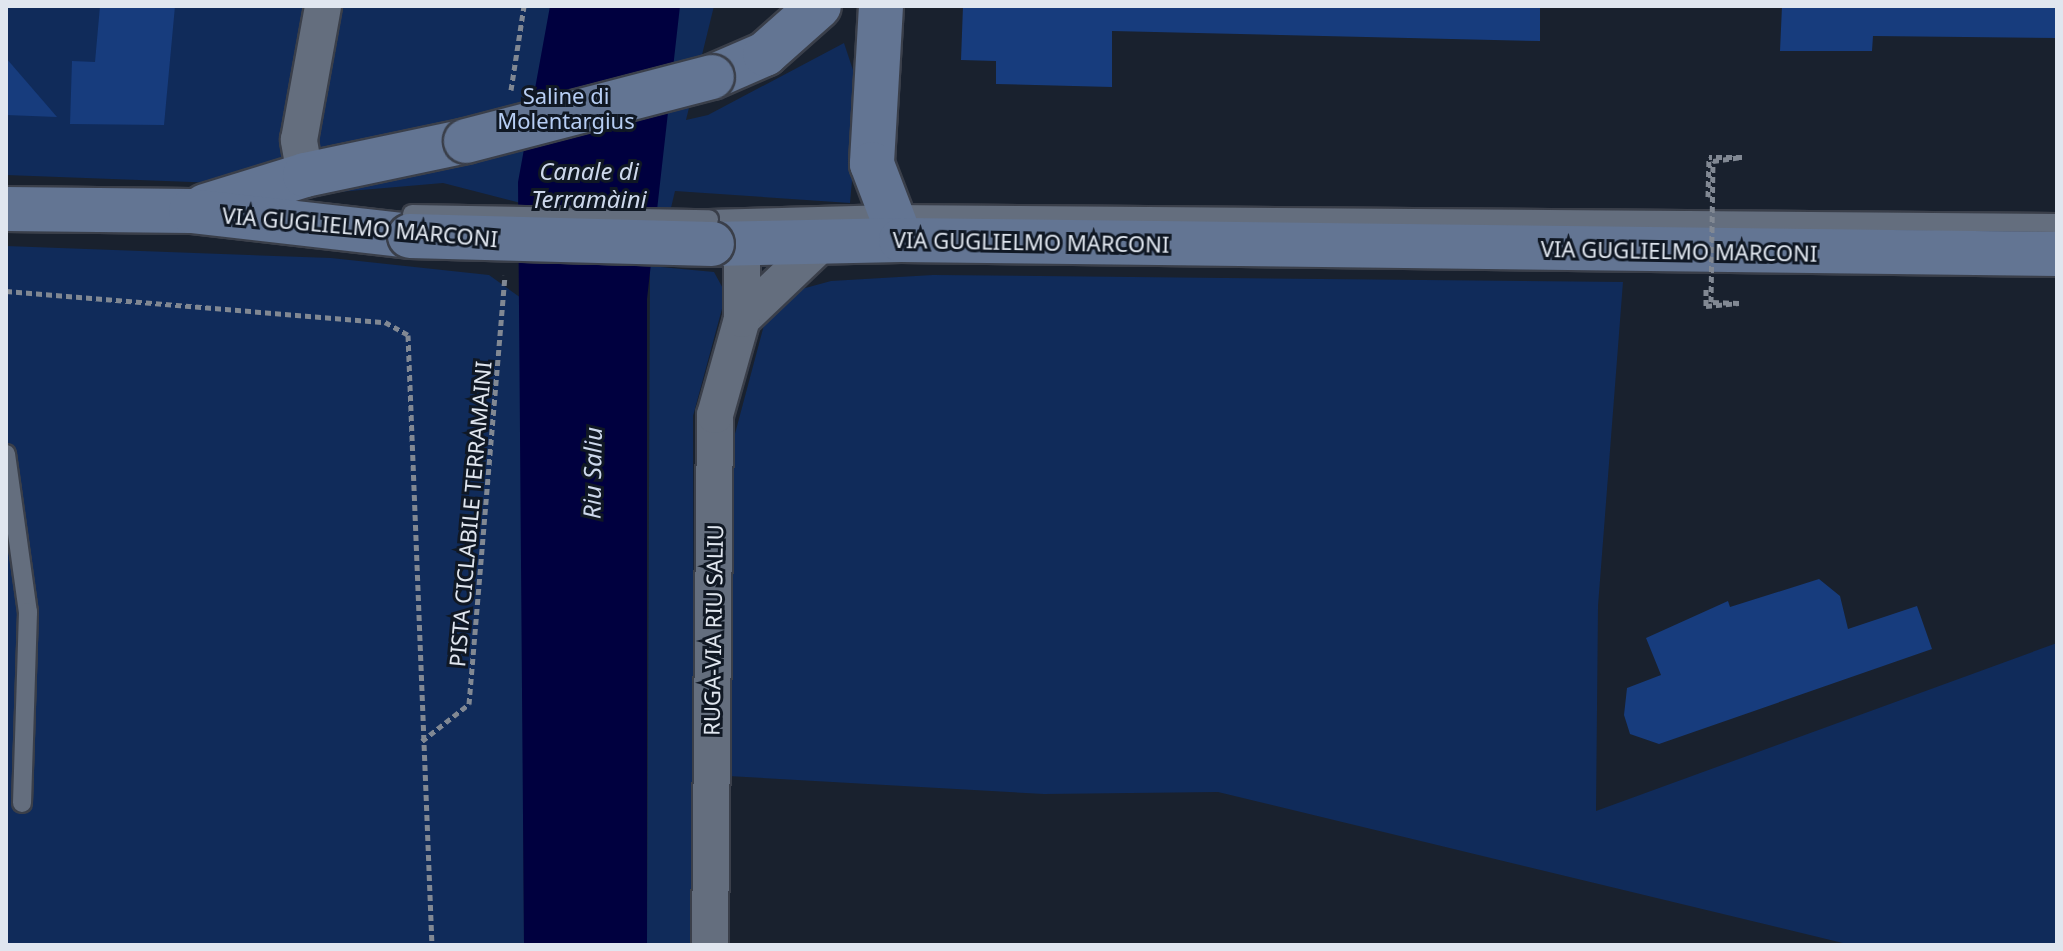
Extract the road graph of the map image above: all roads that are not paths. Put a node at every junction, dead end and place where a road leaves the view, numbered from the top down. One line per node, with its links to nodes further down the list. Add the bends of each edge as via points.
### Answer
1 (323, 6): 4 (street, via 299,140)
2 (819, 6): 4 (main road, bridge, via 765,54 712,77 466,141)
3 (881, 6): 8 (main road, via 872,164)
4 (305, 175): 6 (main road)
5 (6, 209): 6 (main road, VIA GUGLIELMO MARCONI)
6 (191, 211): 9 (main road, VIA GUGLIELMO MARCONI, bridge, via 410,225)
7 (2057, 223): 8 (lane)
8 (896, 227): 9 (lane); 10 (main road, VIA GUGLIELMO MARCONI); 11 (main road, VIA GUGLIELMO MARCONI)
9 (721, 235): 10 (main road, VIA GUGLIELMO MARCONI); 12 (street, RUGA-VIA RIU SALIU)
10 (824, 241): 12 (street)
11 (2057, 254)
12 (742, 319): 15 (street, RUGA-VIA RIU SALIU, via 715,415)
13 (6, 454): 14 (lane, via 28,612)
14 (22, 803)
15 (710, 945)

